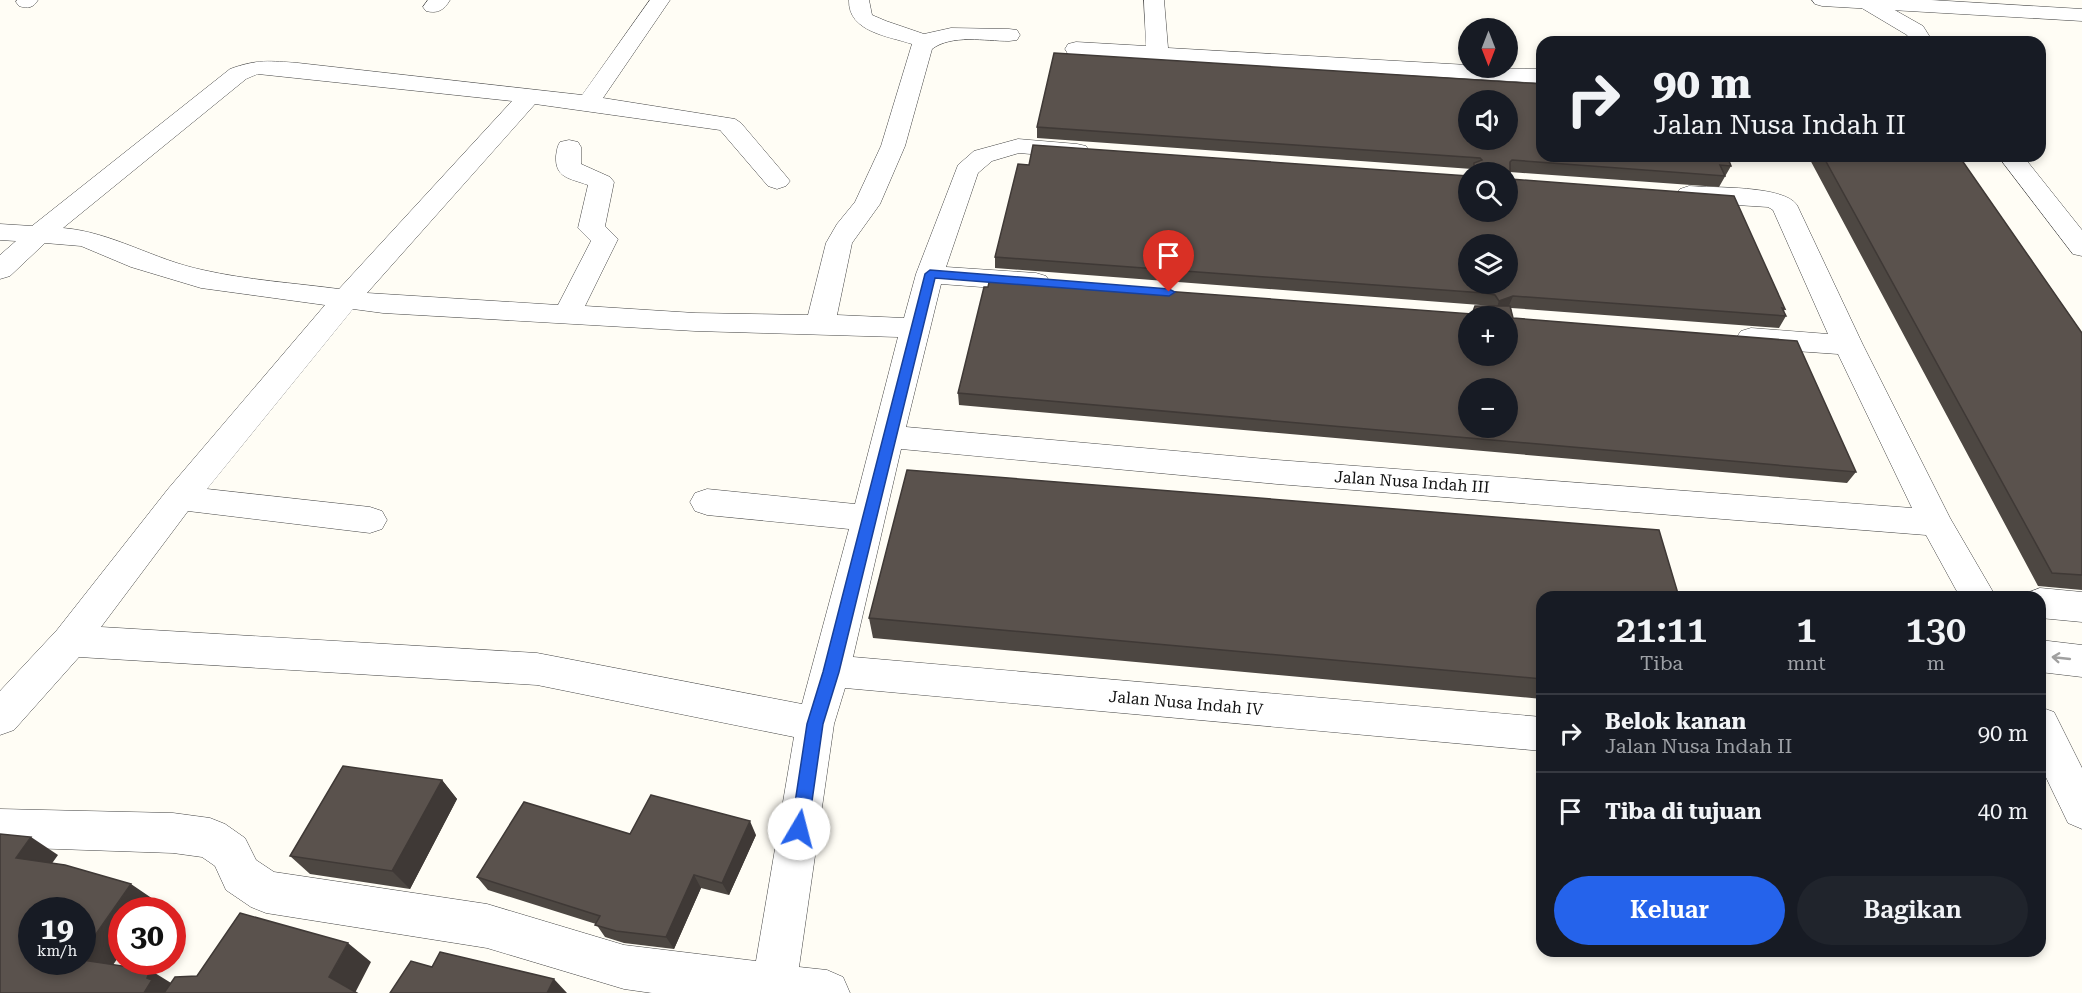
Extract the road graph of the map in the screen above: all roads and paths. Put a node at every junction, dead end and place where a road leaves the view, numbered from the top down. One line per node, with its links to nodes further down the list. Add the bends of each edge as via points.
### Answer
1 (660, 0): 16 (street)
2 (860, 0): 11 (street, via 863,18)
3 (1154, 0): 13 (street)
4 (1822, 0): 5 (street)
5 (1863, 1): 6 (street); 9 (street)
6 (1916, 3): 7 (street); 10 (street)
7 (2082, 15)
8 (1009, 36): 11 (street, via 951,34)
9 (1917, 36)
10 (1919, 36)
11 (927, 42): 30 (street, via 922,46 893,146 867,204 841,237)
12 (1076, 49): 13 (street)
13 (1157, 53): 14 (street)
14 (1536, 76)
15 (529, 96): 16 (street); 23 (street, via 256,67 238,74); 28 (street)
16 (588, 103): 20 (street, via 727,124)
17 (569, 147): 29 (street, via 568,168 601,182 591,228 604,239)
18 (1101, 152): 26 (street, via 1018,146 983,156 967,170)
19 (2015, 162): 24 (street)
20 (777, 180)
21 (1669, 192): 33 (street, via 1779,202 1788,211)
22 (0, 232): 23 (street)
23 (38, 235): 25 (street); 28 (street, via 85,238 141,261 201,279)
24 (2082, 248)
25 (0, 270)
26 (930, 274): 27 (street); 31 (street)
27 (1062, 284)
28 (345, 300): 29 (street); 35 (street)
29 (567, 315): 30 (street)
30 (823, 325): 31 (street)
31 (915, 328): 34 (street)
32 (1719, 335): 33 (street)
33 (1848, 345): 39 (street)
34 (889, 437): 37 (street); 39 (street, Jalan Nusa Indah III, via 1277,472)
35 (180, 498): 38 (street); 43 (street)
36 (707, 502): 37 (street)
37 (869, 518): 46 (street)
38 (370, 520)
39 (1936, 523): 40 (street)
40 (1975, 591)
41 (2046, 604): 42 (street)
42 (2082, 607)
43 (70, 641): 47 (street); 48 (street, via 537,669)
44 (2046, 657): 45 (street, one-way to 44)
45 (2082, 661)
46 (831, 672): 48 (street); 49 (street, Jalan Nusa Indah IV)
47 (0, 718)
48 (815, 724): 53 (street)
49 (1536, 733)
50 (2046, 741): 51 (street)
51 (2064, 793)
52 (0, 828): 53 (street, via 173,833 210,838 230,852 257,906 487,926 624,967)
53 (774, 989): 54 (street)
54 (827, 993)

